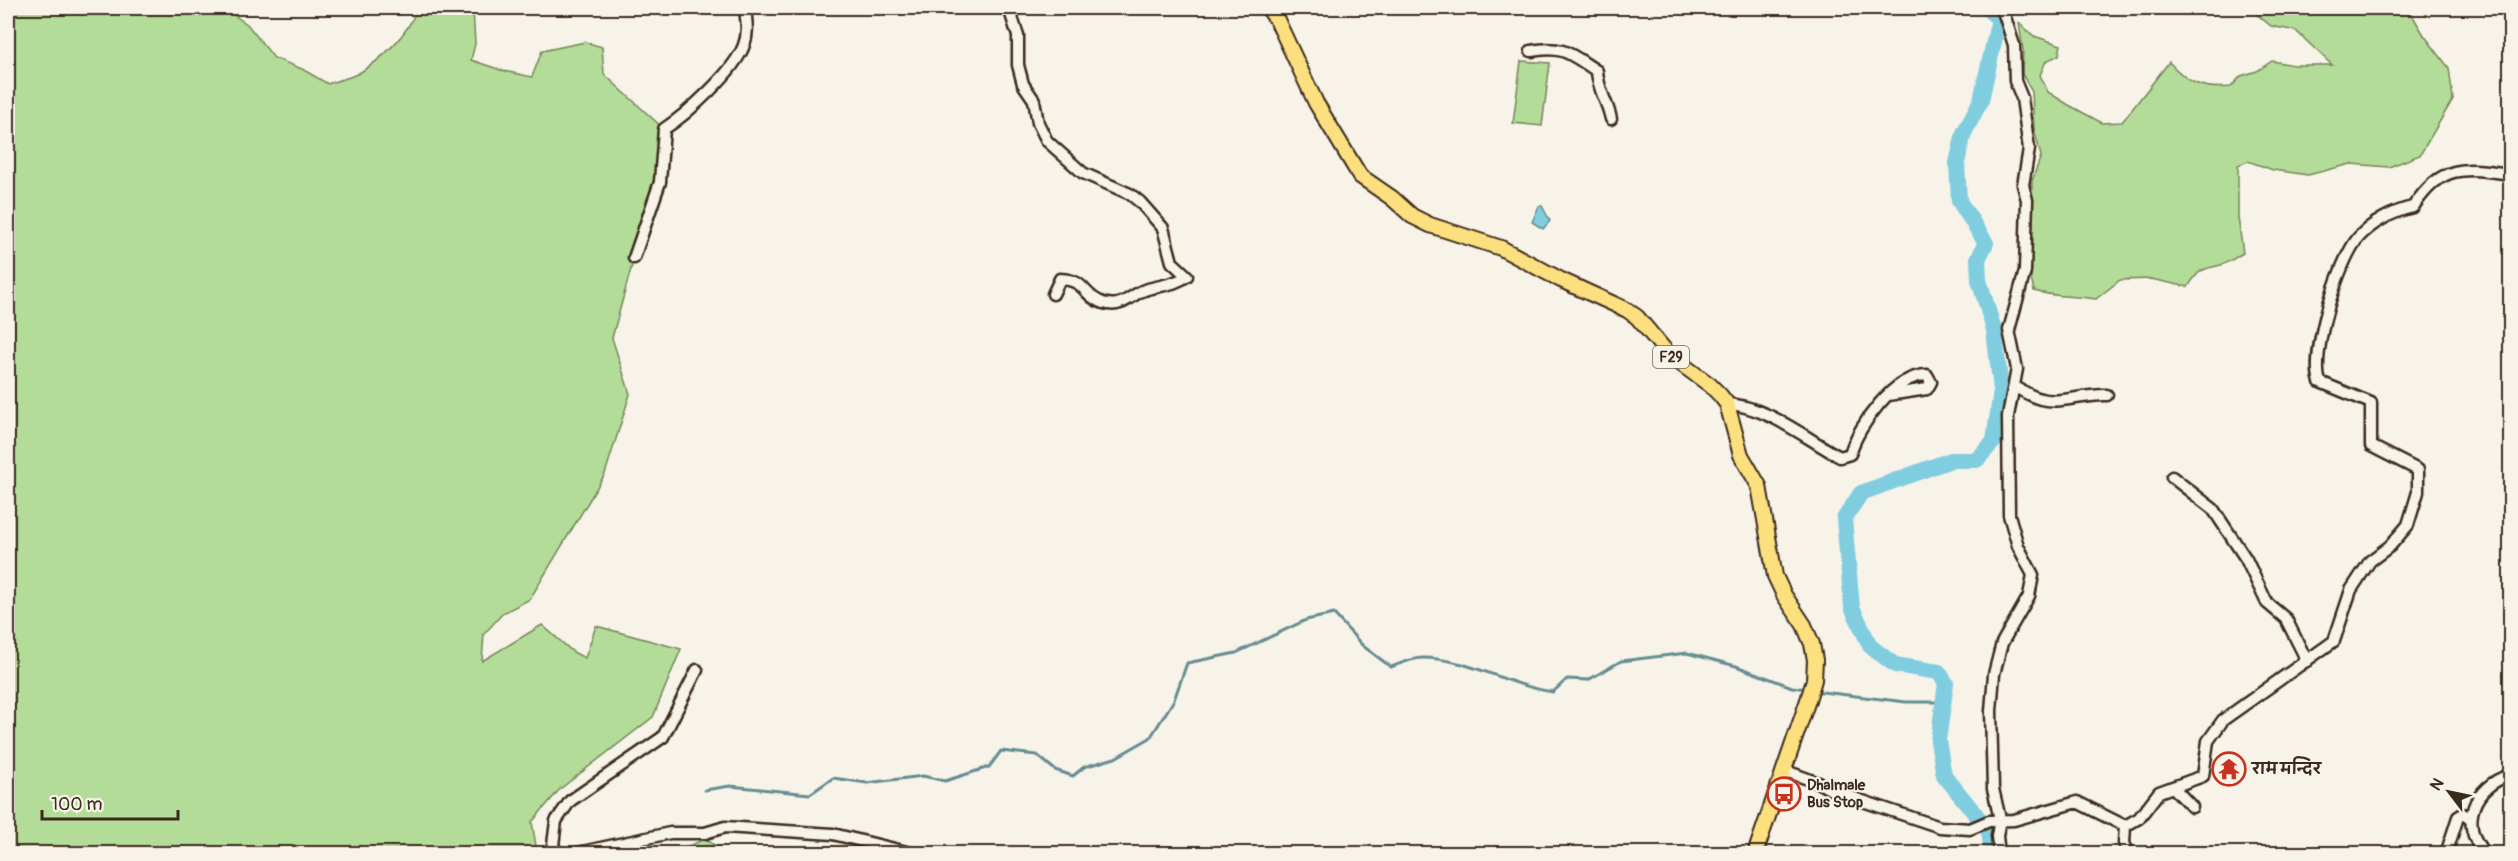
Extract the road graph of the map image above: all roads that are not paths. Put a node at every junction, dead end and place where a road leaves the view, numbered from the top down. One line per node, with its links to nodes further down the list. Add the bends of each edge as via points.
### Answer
1 (745, 8): 8 (street, via 744,47 718,81 680,119 664,129 660,182)
2 (1009, 8): 9 (street, via 1018,36 1018,65 1023,84 1034,100 1038,123 1047,141 1083,173 1140,202 1163,228 1172,262 1187,276 1115,304 1093,298 1070,279 1060,279)
3 (1268, 8): 13 (main road, F29, via 1316,103 1360,176 1412,216 1502,248 1627,310 1669,355 1710,385)
4 (2002, 8): 10 (street, via 2014,45 2015,81 2030,149 2023,185 2027,200 2025,271 2009,330 2017,369)
5 (1530, 51): 6 (street, via 1552,47 1598,71 1600,94 1609,107)
6 (1611, 119)
7 (2511, 174): 15 (street, via 2478,169 2445,174 2428,186 2413,207 2392,214 2359,237 2342,267 2323,330 2317,372 2320,382 2371,404 2371,446 2418,471 2418,492 2408,525 2370,561 2351,591 2334,641)
8 (634, 258)
9 (1053, 294)
10 (2014, 387): 12 (street, via 2041,399); 22 (street, via 2008,416 2008,515 2032,575 2032,587 2001,643 1994,674)
11 (1888, 395): 13 (street, via 1855,437 1850,454 1840,457 1764,414)
12 (2107, 395)
13 (1727, 404): 17 (main road, F29, via 1737,443 1759,486 1775,576 1804,625 1815,660 1814,680)
14 (2172, 477): 15 (street, via 2213,509 2246,559 2267,603 2286,619)
15 (2307, 661): 19 (street, via 2223,720 2208,741 2203,776)
16 (697, 670): 25 (street, via 663,737 570,801 556,821 553,845)
17 (1783, 770): 22 (street, via 1940,828 1970,829); 28 (main road, F29)
18 (2511, 775): 21 (street, via 2477,798)
19 (2173, 787): 20 (street); 23 (street, via 2159,792 2139,818)
20 (2192, 807)
21 (2470, 819): 33 (street, via 2463,814 2458,817); 34 (street, via 2474,837)
22 (1994, 820): 23 (street, via 2014,820 2077,802); 29 (street)
23 (2125, 826): 30 (street, via 2124,843)
24 (2511, 853): 35 (street)
25 (558, 854)
26 (573, 854): 27 (street, via 670,833 705,833 725,827 833,834)
27 (915, 854)
28 (1755, 854)
29 (2000, 854)
30 (2129, 854)
31 (2329, 854): 32 (street)
32 (2341, 854)
33 (2446, 854)
34 (2485, 854)
35 (2506, 854)

